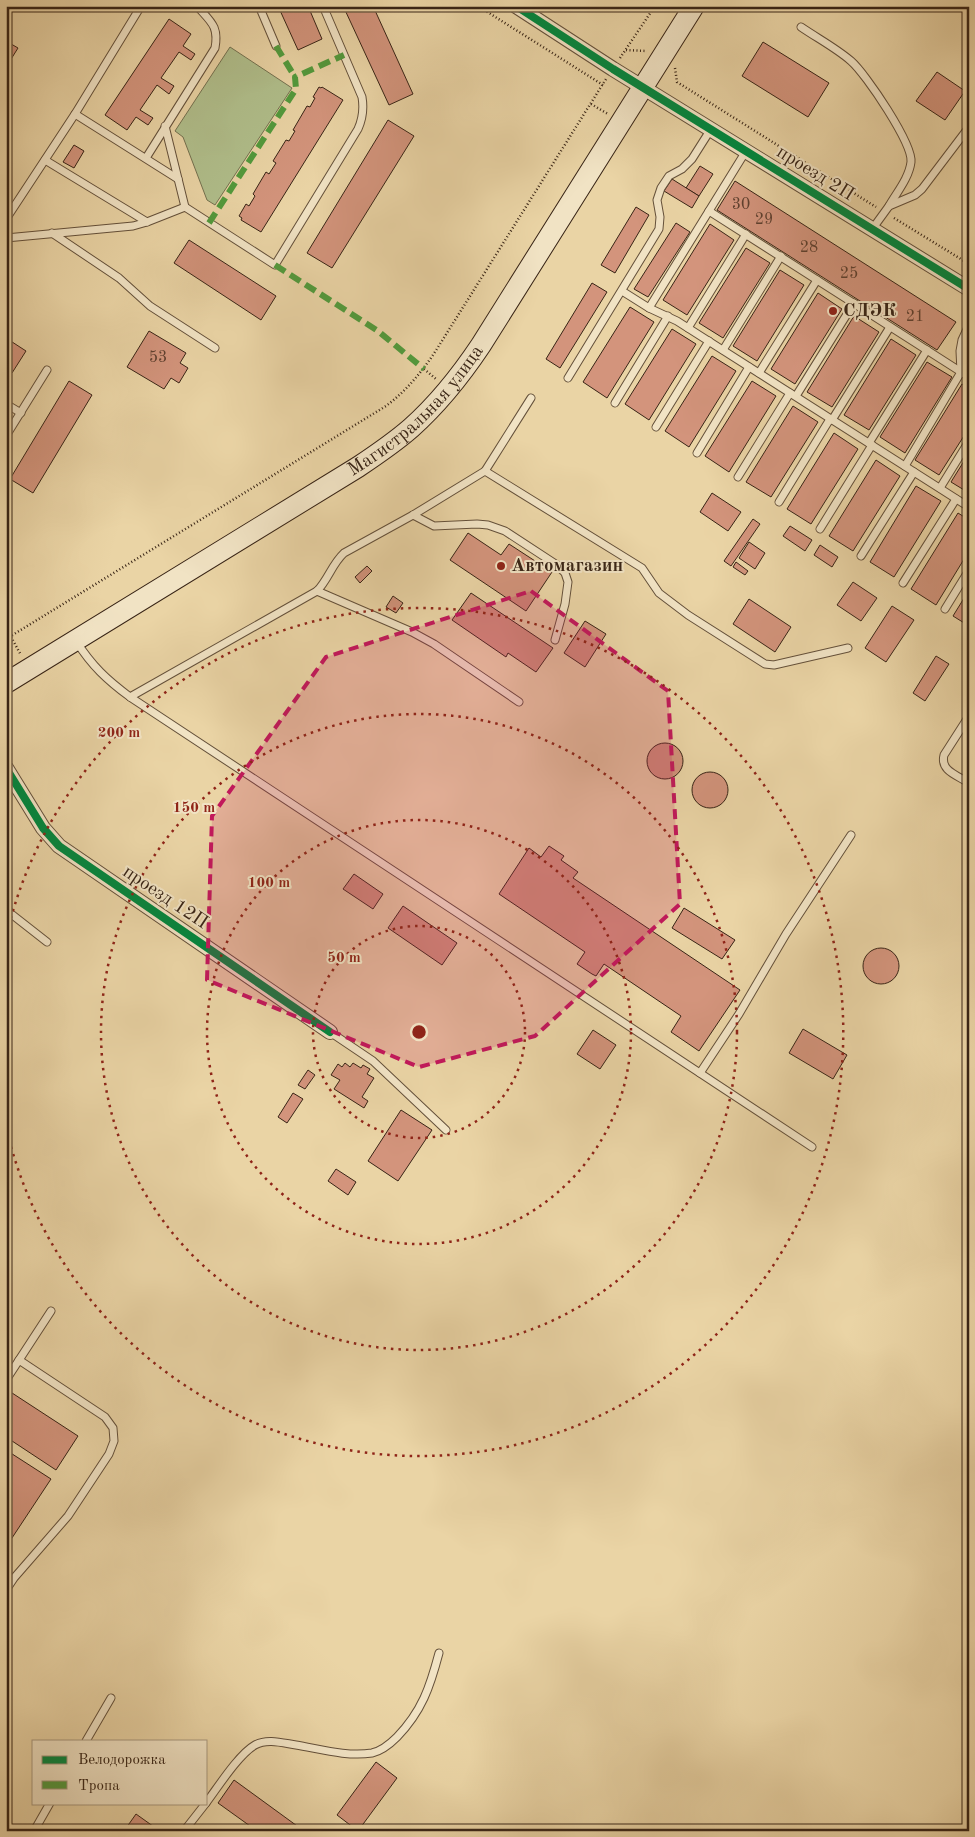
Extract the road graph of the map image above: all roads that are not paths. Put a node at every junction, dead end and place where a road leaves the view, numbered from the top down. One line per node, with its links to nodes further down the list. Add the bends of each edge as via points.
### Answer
1 (141, 6): 10 (lane)
2 (259, 6): 8 (lane)
3 (323, 6): 18 (lane, via 362,97 362,119 275,265)
4 (516, 6): 9 (street, проезд 2П)
5 (694, 6): 9 (main road, Магистральная улица)
6 (201, 7): 11 (lane, via 213,24 217,37 215,48)
7 (801, 27): 19 (lane, via 851,61 904,136 912,160 910,170)
8 (276, 46)
9 (643, 87): 13 (street, проезд 2П); 74 (main road, Магистральная улица, via 481,344 431,409 358,467)
10 (75, 114): 15 (lane); 16 (lane)
11 (165, 126): 15 (lane); 17 (lane)
12 (969, 127): 19 (lane, via 922,189)
13 (711, 129): 14 (street, проезд 2П); 30 (lane, via 692,159 668,176 661,188 657,200 659,229)
14 (746, 150): 20 (lane); 23 (street, проезд 2П)
15 (146, 158): 17 (lane)
16 (45, 160): 21 (lane); 22 (lane)
17 (178, 179): 18 (lane)
18 (185, 207): 22 (lane)
19 (886, 209): 23 (lane)
20 (709, 211): 25 (lane); 32 (lane)
21 (6, 219)
22 (147, 222): 24 (lane)
23 (873, 228): 29 (street, проезд 2П)
24 (52, 233): 26 (lane); 38 (lane, via 119,278 150,306)
25 (746, 234): 27 (lane); 36 (lane)
26 (6, 238)
27 (781, 256): 28 (lane); 39 (lane)
28 (817, 280): 31 (lane); 44 (lane)
29 (969, 289)
30 (622, 291): 32 (lane); 46 (lane)
31 (854, 303): 35 (lane); 47 (lane)
32 (649, 308): 33 (lane)
33 (668, 316): 36 (lane); 49 (lane)
34 (969, 325): 43 (lane, via 960,351)
35 (890, 327): 40 (lane); 52 (lane)
36 (688, 328): 37 (lane)
37 (709, 341): 39 (lane); 53 (lane)
38 (215, 348)
39 (723, 350): 41 (lane)
40 (927, 350): 43 (lane); 56 (lane)
41 (750, 367): 44 (lane); 57 (lane)
42 (47, 370): 51 (lane)
43 (961, 372): 45 (lane); 58 (lane)
44 (759, 373): 47 (lane)
45 (969, 377)
46 (568, 378)
47 (793, 394): 52 (lane); 61 (lane)
48 (531, 398): 59 (lane)
49 (615, 403)
50 (6, 404): 51 (lane)
51 (20, 413): 54 (lane)
52 (831, 419): 56 (lane); 64 (lane)
53 (656, 427)
54 (6, 436)
55 (969, 441): 62 (lane)
56 (870, 444): 58 (lane); 67 (lane)
57 (697, 453)
58 (904, 466): 60 (lane)
59 (486, 472): 66 (lane); 75 (lane, via 642,568 658,593 766,664 774,665)
60 (914, 472): 62 (lane); 68 (lane)
61 (738, 477)
62 (940, 488): 63 (lane)
63 (956, 499): 65 (lane); 70 (lane)
64 (779, 502)
65 (969, 507)
66 (413, 515): 71 (lane, via 344,553); 73 (lane, via 434,526 488,525 505,531 557,565 568,582)
67 (820, 529)
68 (861, 556)
69 (969, 570): 72 (lane)
70 (903, 583)
71 (317, 591): 77 (lane); 78 (lane, via 434,644)
72 (945, 609)
73 (555, 640)
74 (76, 641): 76 (main road, Магистральная улица); 77 (lane, via 95,668)
75 (848, 648)
76 (6, 683)
77 (130, 697): 86 (lane)
78 (519, 702)
79 (969, 716): 81 (lane, via 942,762 945,768)
80 (6, 768): 85 (street, проезд 12П, via 43,828 59,846)
81 (969, 783)
82 (851, 835): 86 (lane)
83 (6, 907): 84 (lane)
84 (47, 942)
85 (330, 1032): 87 (lane, via 374,1062)
86 (700, 1073): 88 (lane)
87 (446, 1130)
88 (812, 1147)
89 (51, 1311): 90 (lane)
90 (19, 1360): 91 (lane); 92 (lane, via 105,1417 113,1428 114,1441 109,1454 68,1516)
91 (6, 1380)
92 (6, 1590)
93 (439, 1654): 96 (lane, via 420,1708 404,1729 382,1749 358,1754 261,1742 244,1754)
94 (110, 1698): 95 (lane)
95 (87, 1740)
96 (208, 1800)
97 (49, 1804): 99 (lane)
98 (205, 1804): 100 (lane)
99 (34, 1831)
100 (184, 1831)

